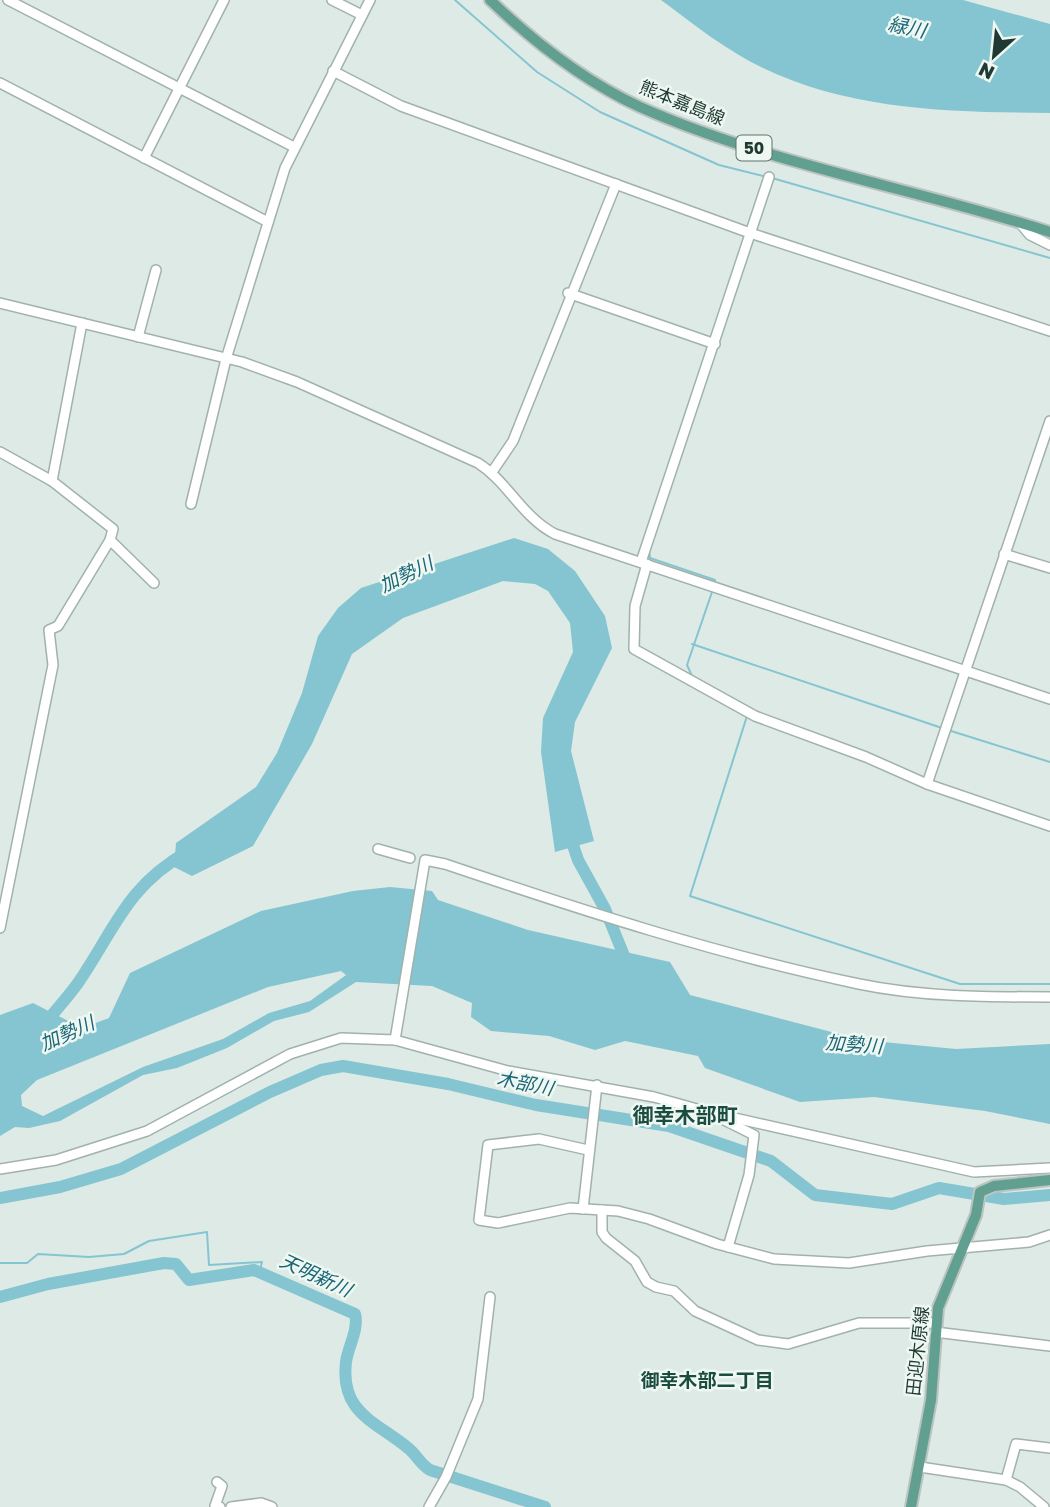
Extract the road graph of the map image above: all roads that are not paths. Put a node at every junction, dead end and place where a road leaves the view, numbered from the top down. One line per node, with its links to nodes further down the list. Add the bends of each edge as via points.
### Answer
1 (8, 0): 9 (street)
2 (224, 0): 9 (street)
3 (332, 0): 6 (street)
4 (370, 0): 6 (street)
5 (490, 0): 15 (main road, 熊本嘉島線 / 50, via 565,62 640,107 722,139)
6 (362, 15): 7 (street)
7 (333, 71): 10 (street); 13 (street, via 401,106)
8 (0, 83): 11 (street)
9 (180, 87): 10 (street); 11 (street)
10 (294, 147): 14 (street)
11 (144, 158): 14 (street)
12 (769, 177): 17 (street)
13 (616, 184): 17 (street); 20 (street, via 567,293)
14 (268, 222): 26 (street)
15 (1020, 223): 16 (main road, 熊本嘉島線 / 50); 18 (street, via 1030,235)
16 (1050, 232)
17 (750, 233): 23 (street); 25 (street)
18 (1050, 245)
19 (156, 270): 24 (street)
20 (572, 295): 25 (street); 30 (street, via 513,441)
21 (0, 303): 22 (street)
22 (82, 323): 24 (street); 31 (street)
23 (1050, 331)
24 (138, 337): 26 (street)
25 (715, 344): 35 (street)
26 (226, 359): 30 (street, via 297,382); 32 (street)
27 (1050, 421): 28 (street)
28 (1046, 444): 34 (street)
29 (0, 452): 31 (street)
30 (492, 472): 35 (street, via 537,524)
31 (52, 481): 33 (street, via 113,529)
32 (191, 504)
33 (110, 540): 37 (street); 44 (street, via 58,626 48,630 53,665)
34 (1004, 554): 36 (street); 38 (street)
35 (644, 563): 38 (street); 40 (street, via 635,606 634,649 755,716)
36 (1050, 568)
37 (154, 583)
38 (965, 671): 39 (street); 40 (street)
39 (1050, 699)
40 (927, 784): 41 (street)
41 (1050, 826)
42 (378, 849): 43 (street)
43 (410, 858)
44 (0, 928)
45 (1050, 997): 46 (street, via 954,995 860,984 693,943 425,860)
46 (397, 1036): 47 (street, via 508,1071); 51 (street, via 354,1037 309,1046 147,1131 56,1160)
47 (597, 1085): 48 (street); 49 (street)
48 (708, 1112): 50 (street, via 974,1172); 56 (street, via 754,1135 750,1170)
49 (588, 1150): 53 (street); 53 (street, via 539,1139 488,1145 479,1220 498,1223)
50 (1050, 1168)
51 (0, 1169)
52 (1050, 1180): 57 (main road, 田迎木原線, via 994,1186 980,1192)
53 (583, 1209): 54 (street)
54 (602, 1210): 56 (street, via 649,1219); 59 (street, via 602,1232 635,1261 647,1282 674,1291 695,1311 758,1340 788,1344 859,1323)
55 (1050, 1235): 57 (street)
56 (728, 1247): 57 (street, via 774,1259 849,1263)
57 (960, 1250): 59 (main road, 田迎木原線, via 943,1290)
58 (490, 1297): 68 (street, via 478,1399)
59 (936, 1327): 60 (street); 62 (main road, 田迎木原線)
60 (1050, 1346)
61 (1050, 1448): 63 (street, via 1016,1444)
62 (920, 1467): 63 (street); 69 (main road, 田迎木原線)
63 (1006, 1480): 70 (street)
64 (216, 1482): 65 (street, via 222,1486 215,1506)
65 (220, 1507)
66 (231, 1507): 67 (street, via 261,1503)
67 (272, 1507)
68 (429, 1507)
69 (911, 1507)
70 (1044, 1507)

